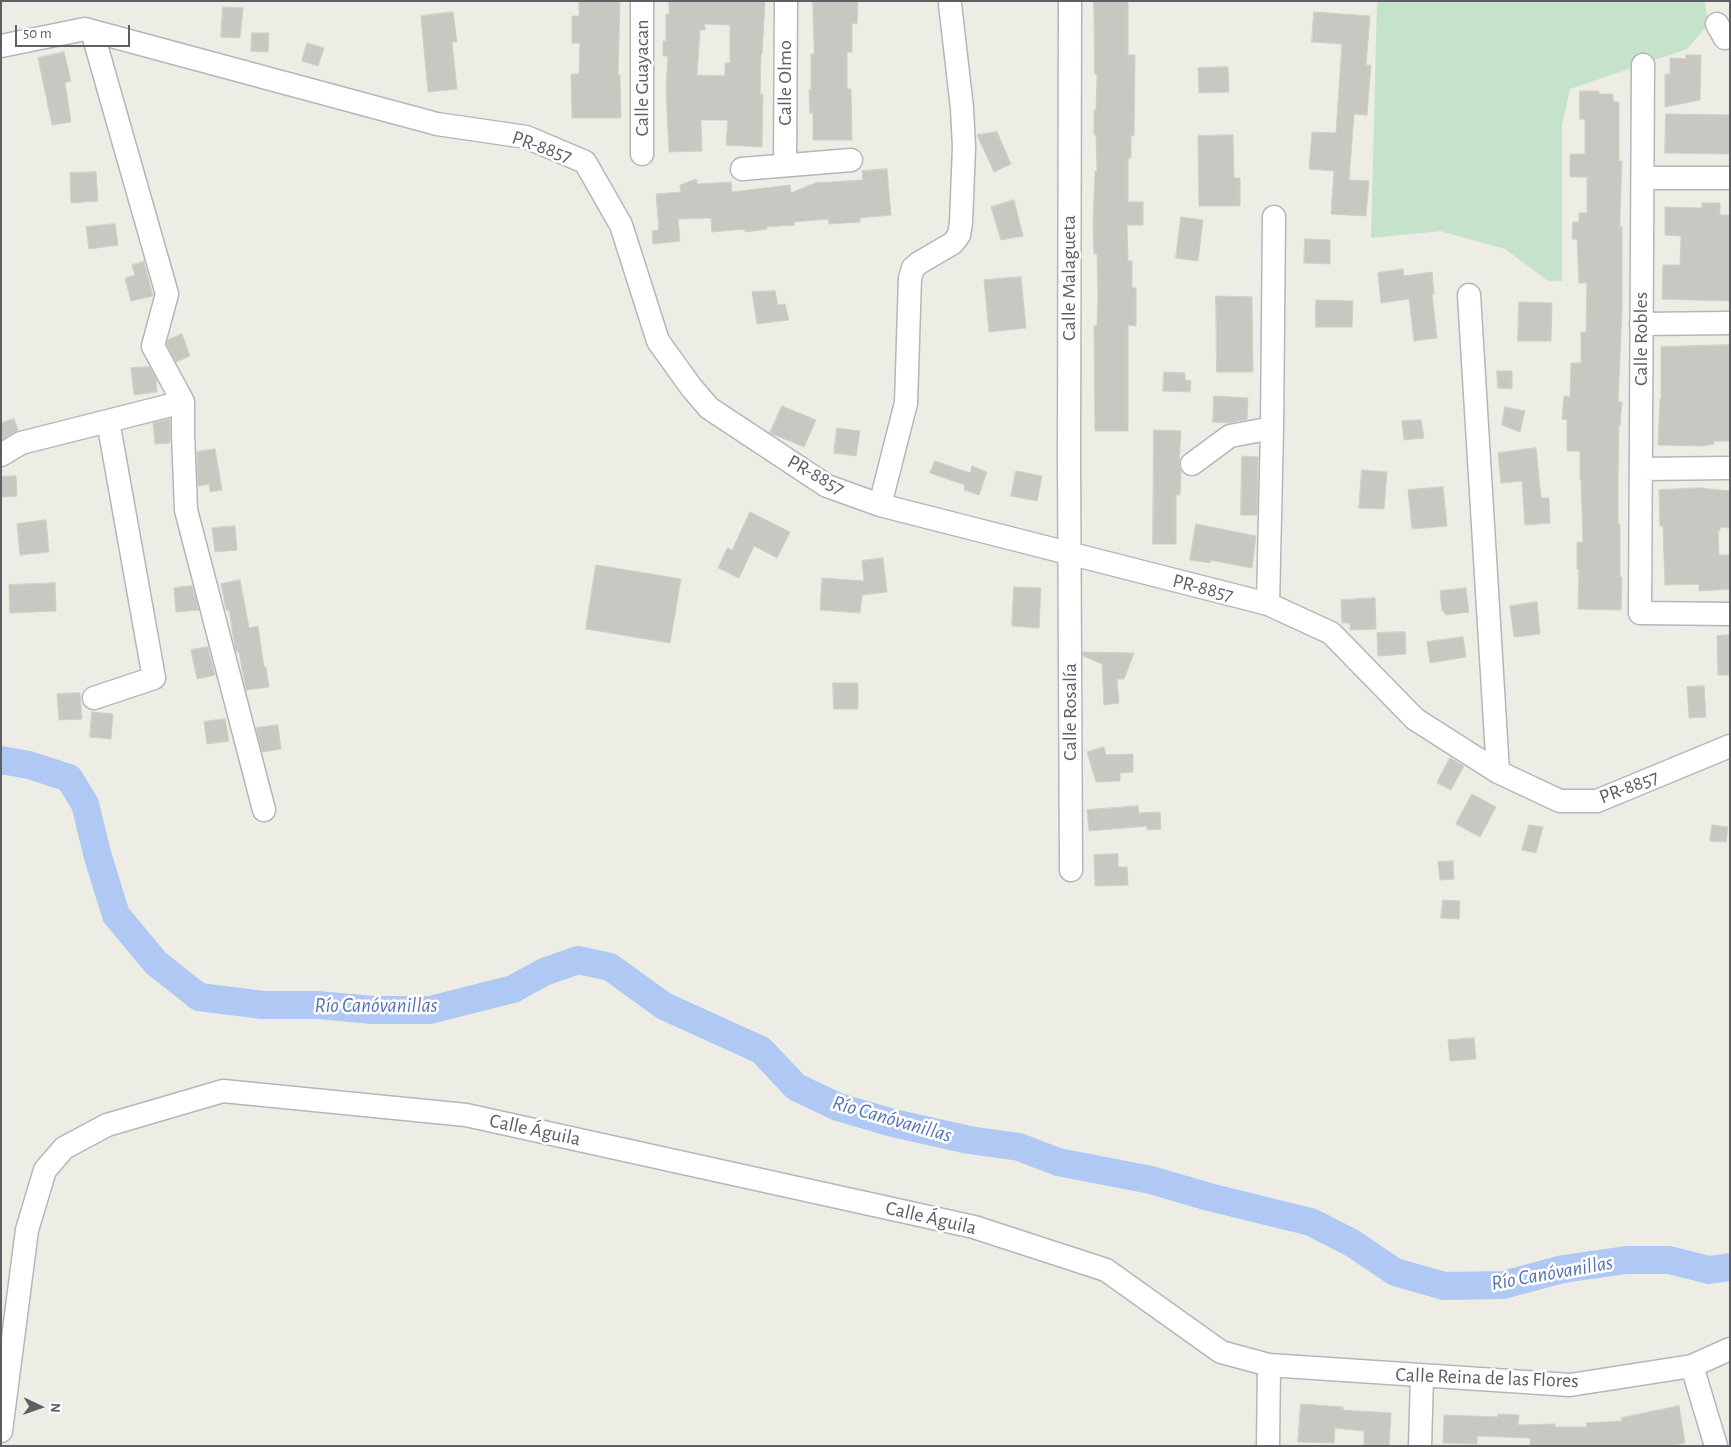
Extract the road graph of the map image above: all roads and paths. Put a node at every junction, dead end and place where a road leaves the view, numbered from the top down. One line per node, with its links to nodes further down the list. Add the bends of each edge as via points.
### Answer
1 (642, 1): 8 (street, Calle Guayacan)
2 (786, 1): 10 (street, Calle Olmo)
3 (1070, 1): 26 (street, Calle Malagueta)
4 (950, 4): 25 (street, via 964,146 961,223 959,235 953,243 919,263 913,268 910,278 906,403)
5 (92, 31): 6 (street, PR-8857 / PR-8857, via 85,29); 18 (street, via 167,294 153,346); 25 (street, PR-8857 / PR-8857, via 437,124 526,137 585,162 621,225 658,341 690,387 709,408 827,486)
6 (1, 46)
7 (1643, 65): 12 (street, Calle Robles)
8 (642, 154)
9 (851, 160): 10 (street)
10 (785, 165): 11 (street)
11 (742, 169)
12 (1643, 178): 13 (street); 17 (street, Calle Robles)
13 (1730, 178)
14 (1274, 217): 20 (street)
15 (1469, 295): 31 (street)
16 (1730, 323): 17 (street)
17 (1642, 324): 24 (street, Calle Robles)
18 (184, 402): 19 (street); 32 (street, via 186,510)
19 (108, 421): 21 (street, via 21,443); 29 (street, via 154,678)
20 (1272, 428): 22 (street, via 1230,436); 27 (street)
21 (1, 455)
22 (1192, 464)
23 (1730, 468): 24 (street)
24 (1640, 469): 28 (street, Calle Robles, via 1640,614)
25 (880, 505): 26 (street, PR-8857)
26 (1070, 554): 27 (street, PR-8857); 33 (street, Calle Rosalía)
27 (1268, 604): 31 (street, PR-8857, via 1331,633 1415,719)
28 (1730, 614)
29 (94, 698)
30 (1730, 746): 31 (street, PR-8857, via 1597,802 1560,801)
31 (1498, 772)
32 (264, 810)
33 (1071, 870)
34 (1730, 1348): 36 (street, Calle Reina de las Flores)
35 (1269, 1365): 37 (street, Calle Reina de las Flores); 38 (street, Calle Águila, via 1221,1352 1106,1270 974,1227 466,1115 223,1091 107,1125 64,1148 45,1170 26,1230); 39 (street)
36 (1692, 1366): 37 (street, Calle Reina de las Flores, via 1570,1385); 41 (street)
37 (1422, 1376): 40 (street)
38 (1, 1431)
39 (1268, 1446)
40 (1420, 1446)
41 (1716, 1446)

